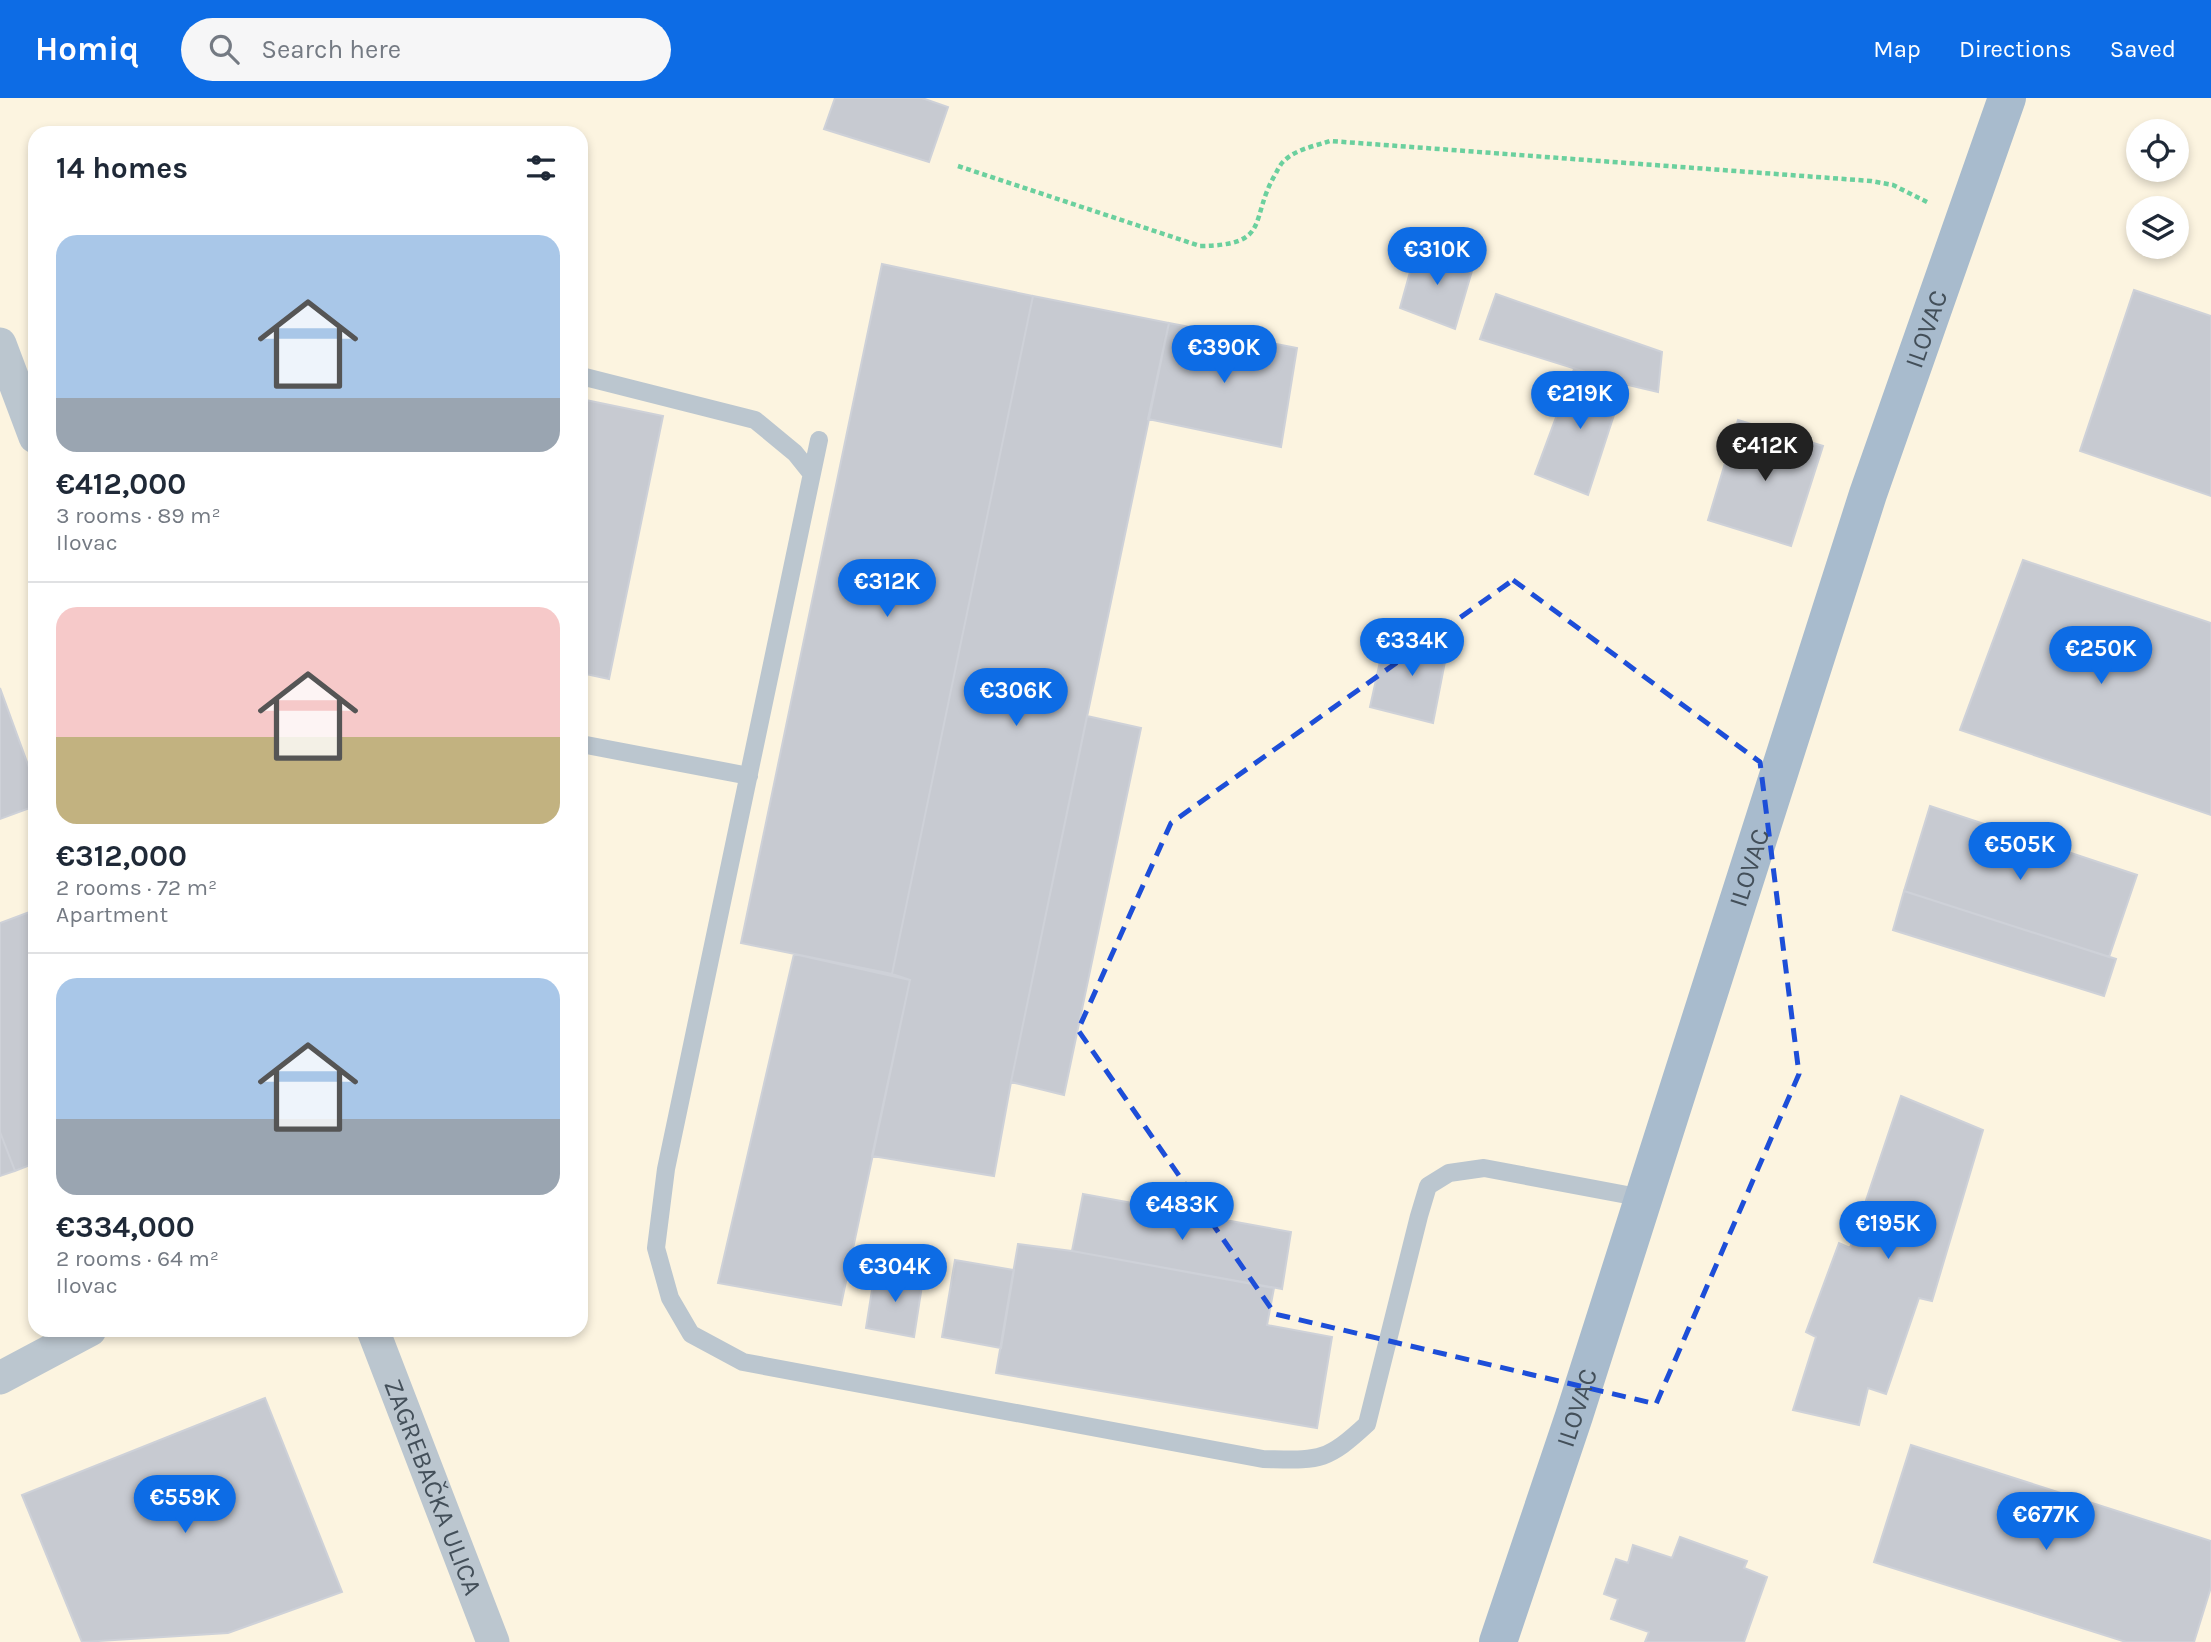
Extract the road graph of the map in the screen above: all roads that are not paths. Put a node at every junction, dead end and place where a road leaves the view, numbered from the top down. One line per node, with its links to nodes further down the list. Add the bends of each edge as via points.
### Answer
1 (2007, 98): 9 (main road, ILOVAC, via 1868,494)
2 (0, 344): 4 (street)
3 (588, 378): 6 (lane, via 755,421 795,453)
4 (28, 418)
5 (819, 440): 6 (lane)
6 (811, 473): 8 (lane)
7 (588, 745): 8 (lane)
8 (748, 776): 9 (lane, via 666,1169 656,1248 670,1298 691,1334 743,1363 1263,1459 1316,1460 1341,1448 1367,1424 1428,1186 1449,1173 1484,1168)
9 (1643, 1198): 14 (main road, ILOVAC)
10 (77, 1337): 12 (street)
11 (376, 1337): 13 (street, ZAGREBAČKA ULICA)
12 (0, 1378)
13 (493, 1642)
14 (1498, 1642)

